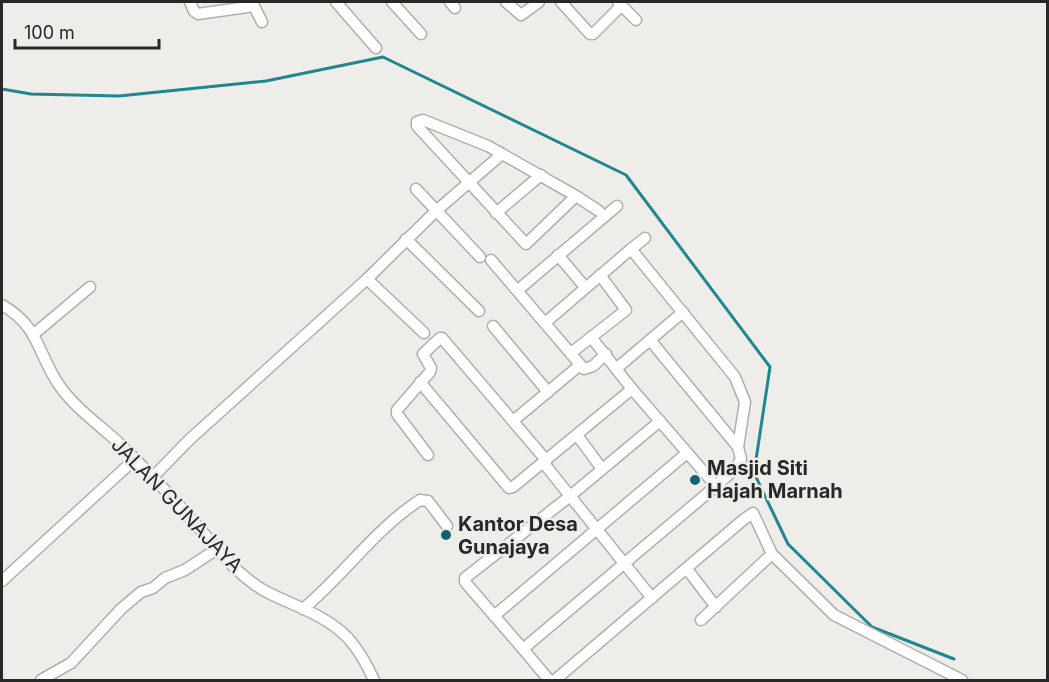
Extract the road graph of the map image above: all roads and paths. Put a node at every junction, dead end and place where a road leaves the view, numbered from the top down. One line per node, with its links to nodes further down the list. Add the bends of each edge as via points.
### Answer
1 (190, 2): 7 (street, via 198,14)
2 (336, 2): 12 (street)
3 (392, 2): 11 (street)
4 (507, 2): 5 (street, via 521,15)
5 (539, 2)
6 (561, 2): 8 (street, via 587,33 593,34)
7 (253, 4): 10 (street)
8 (619, 4): 9 (street)
9 (636, 20)
10 (262, 22)
11 (421, 34)
12 (376, 48)
13 (502, 154): 14 (street); 15 (street); 15 (street, via 419,120 417,126)
14 (540, 175): 17 (street); 21 (street)
15 (468, 182): 19 (street); 21 (street)
16 (416, 189): 19 (street)
17 (576, 196): 20 (street); 21 (street, via 526,244)
18 (616, 206): 25 (street)
19 (436, 211): 23 (street); 30 (street)
20 (599, 211)
21 (496, 213)
22 (645, 238): 24 (street)
23 (406, 239): 27 (street); 32 (street)
24 (631, 249): 26 (street); 33 (street)
25 (558, 255): 29 (street); 30 (street)
26 (600, 275): 29 (street); 38 (street, via 626,310)
27 (367, 279): 36 (street); 56 (street)
28 (90, 287): 37 (street)
29 (585, 287): 34 (street)
30 (518, 290): 34 (street)
31 (2, 305): 37 (street, JALAN GUNAJAYA)
32 (479, 311)
33 (682, 312): 39 (street); 50 (street, via 740,387 745,402)
34 (546, 322): 40 (street)
35 (493, 326): 46 (street)
36 (424, 333)
37 (34, 334): 53 (street, JALAN GUNAJAYA, via 58,384)
38 (591, 337): 40 (street); 41 (street)
39 (650, 340): 43 (street); 50 (street)
40 (571, 353): 42 (street)
41 (606, 354): 42 (street, via 588,368); 43 (street)
42 (580, 365): 46 (street)
43 (617, 368): 45 (street)
44 (420, 382): 47 (street, via 431,368 423,354 442,338); 52 (street, via 398,407 397,414); 54 (street, via 509,488)
45 (632, 389): 48 (street); 49 (street)
46 (548, 392): 47 (street)
47 (513, 421): 54 (street)
48 (660, 421): 51 (street); 55 (street)
49 (577, 435): 54 (street); 55 (street)
50 (738, 447): 57 (street, via 741,459 736,468)
51 (687, 453): 57 (street); 60 (street)
52 (428, 455)
53 (134, 460): 56 (street, JALAN GUNAJAYA); 65 (street)
54 (546, 460): 58 (street, via 546,466)
55 (602, 469): 58 (street)
56 (152, 478): 61 (street, JALAN GUNAJAYA)
57 (716, 486): 63 (street)
58 (569, 497): 60 (street); 69 (street, via 465,578)
59 (447, 526): 68 (street, via 428,501 420,500 406,508)
60 (596, 530): 63 (street); 69 (street)
61 (217, 549): 68 (street, JALAN GUNAJAYA, via 262,590); 72 (street, via 141,592 71,663)
62 (772, 554): 64 (street, via 753,513); 67 (street); 76 (street, via 834,615)
63 (624, 563): 66 (street); 71 (street)
64 (687, 569): 66 (street); 67 (street)
65 (2, 581)
66 (652, 598): 75 (street)
67 (716, 607): 70 (street)
68 (303, 609): 73 (street, JALAN GUNAJAYA, via 349,639)
69 (495, 616): 71 (street)
70 (701, 620)
71 (523, 649): 74 (street)
72 (41, 681)
73 (374, 681)
74 (549, 681)
75 (555, 681)
76 (962, 681)

